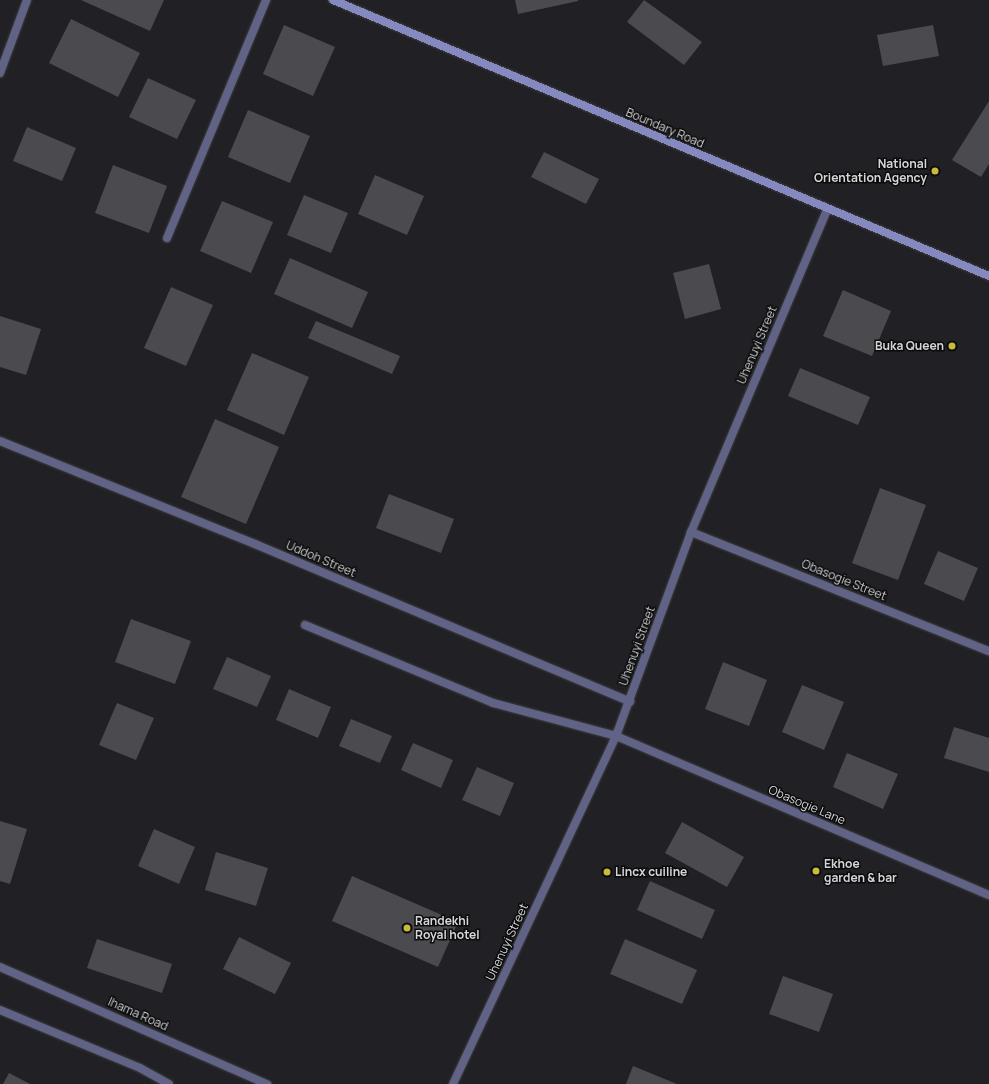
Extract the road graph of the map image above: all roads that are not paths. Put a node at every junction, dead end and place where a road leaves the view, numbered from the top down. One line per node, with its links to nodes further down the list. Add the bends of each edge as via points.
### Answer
1 (27, 0): 5 (street)
2 (266, 0): 7 (street)
3 (333, 0): 4 (street, Boundary Road)
4 (347, 3): 6 (street, Boundary Road)
5 (0, 73)
6 (827, 210): 8 (street, Boundary Road); 10 (street, Uhenuyi Street)
7 (167, 238)
8 (989, 276)
9 (0, 442): 13 (street, Uddoh Street, via 255,544)
10 (691, 532): 12 (street, Obasogie Street); 13 (street, Uhenuyi Street)
11 (305, 626): 14 (street, Obasogie Lane, via 493,703)
12 (989, 650)
13 (630, 702): 14 (street, Uhenuyi Street)
14 (616, 736): 15 (street, Obasogie Lane); 20 (street, Uhenuyi Street)
15 (989, 895)
16 (0, 967): 19 (street, Ihama Road)
17 (0, 1010): 18 (street, via 140,1068)
18 (169, 1084)
19 (267, 1084)
20 (454, 1084)

